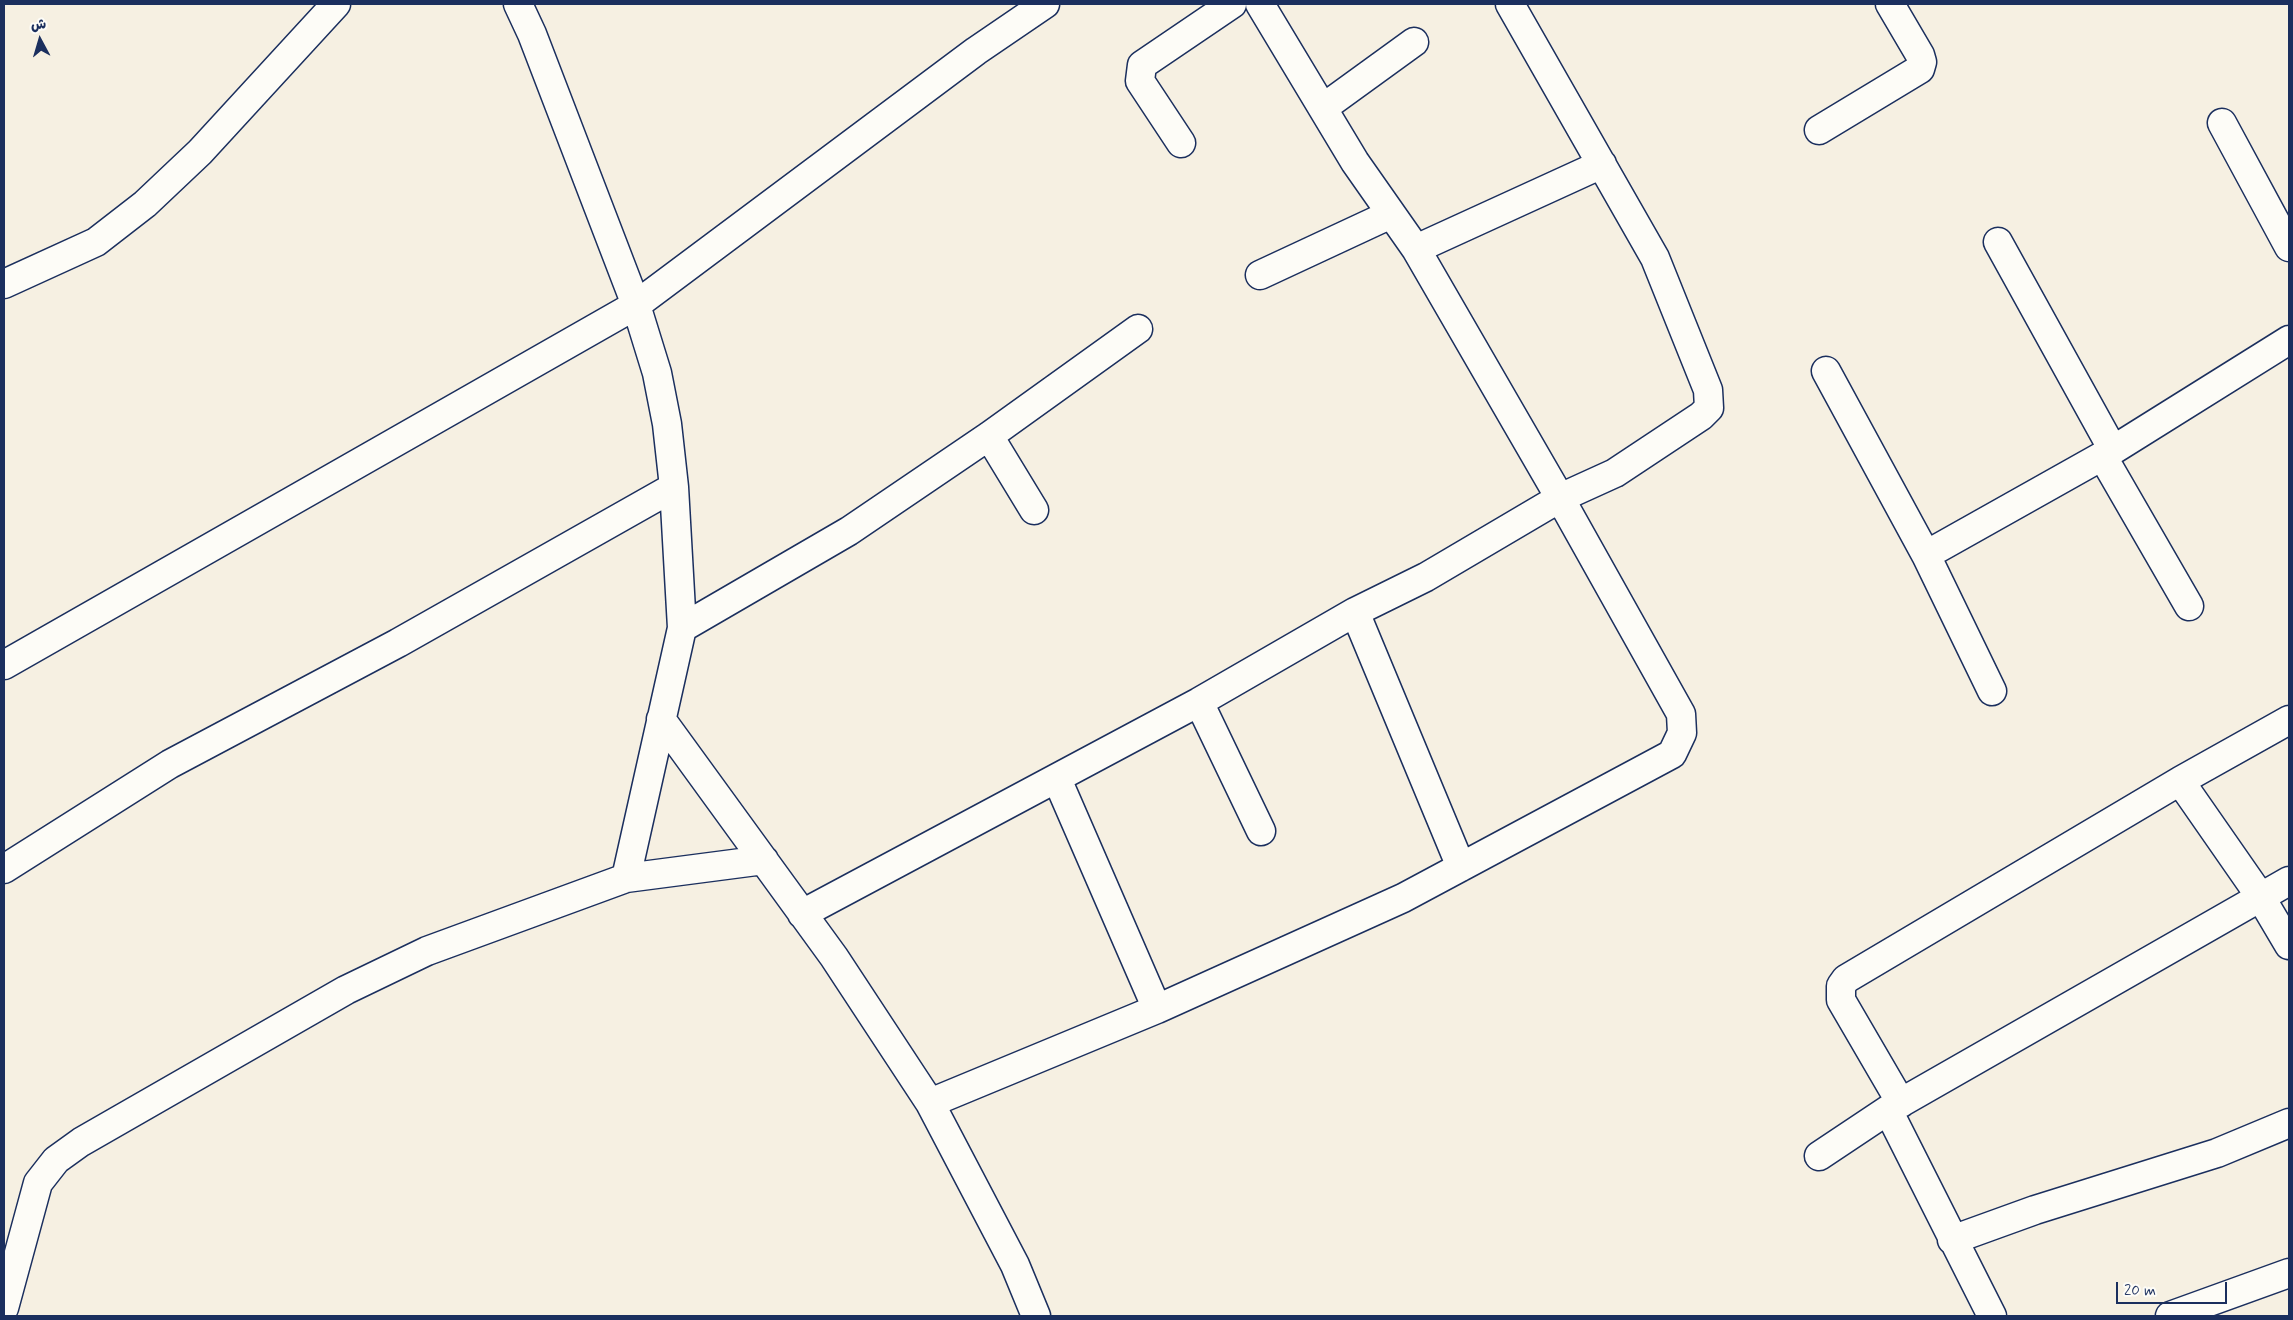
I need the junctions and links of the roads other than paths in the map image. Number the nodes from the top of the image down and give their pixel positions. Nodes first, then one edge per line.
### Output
1 (336, 4) edge
2 (518, 4) edge
3 (1045, 4) edge
4 (1232, 4) edge
5 (1260, 4) edge
6 (1510, 4) edge
7 (1890, 4) edge
8 (1414, 42) dead end
9 (1323, 108) junction
10 (2222, 123) dead end
11 (1819, 130) dead end
12 (1181, 143) dead end
13 (1602, 164) junction
14 (1391, 214) junction
15 (1998, 242) dead end
16 (2289, 247) edge
17 (1416, 249) junction
18 (1260, 275) dead end
19 (4, 284) edge
20 (636, 304) junction
21 (1138, 329) dead end
22 (2289, 340) edge
23 (1826, 371) dead end
24 (989, 436) junction
25 (2108, 453) junction
26 (674, 487) junction
27 (1560, 498) junction
28 (1034, 510) dead end
29 (1926, 555) junction
30 (2189, 606) dead end
31 (1354, 612) junction
32 (682, 628) junction
33 (4, 665) edge
34 (1992, 691) dead end
35 (1200, 702) junction
36 (661, 719) junction
37 (2289, 720) edge
38 (1058, 779) junction
39 (2180, 780) junction
40 (1261, 831) dead end
41 (764, 860) junction
42 (1461, 867) junction
43 (4, 869) edge
44 (626, 878) junction
45 (2289, 881) edge
46 (2260, 896) junction
47 (802, 914) junction
48 (2289, 945) edge
49 (1157, 1009) junction
50 (930, 1103) junction
51 (1894, 1107) junction
52 (2289, 1124) edge
53 (1819, 1156) dead end
54 (1952, 1240) junction
55 (2289, 1273) edge
56 (4, 1308) edge
57 (1036, 1316) edge
58 (1992, 1316) edge
59 (2170, 1316) edge

1 - 19 street
2 - 20 street
3 - 20 street
4 - 12 street
5 - 9 street
6 - 13 street
7 - 11 street
8 - 9 street
9 - 14 street
10 - 16 street
13 - 17 street
13 - 27 street
14 - 17 street
14 - 18 street
15 - 25 street
17 - 27 street
20 - 26 street
20 - 33 street
21 - 24 street
22 - 25 street
23 - 29 street
24 - 28 street
24 - 32 street
25 - 29 street
25 - 30 street
26 - 32 street
26 - 43 street
27 - 31 street
27 - 42 street
29 - 34 street
31 - 35 street
31 - 42 street
32 - 36 street
35 - 38 street
35 - 40 street
36 - 41 street
36 - 44 street
37 - 39 street
38 - 47 street
38 - 49 street
39 - 46 street
39 - 51 street
41 - 44 street
41 - 47 street
42 - 49 street
44 - 56 street
45 - 46 street
46 - 48 street
46 - 51 street
47 - 50 street
49 - 50 street
50 - 57 street
51 - 53 street
51 - 54 street
52 - 54 street
54 - 58 street
55 - 59 street

